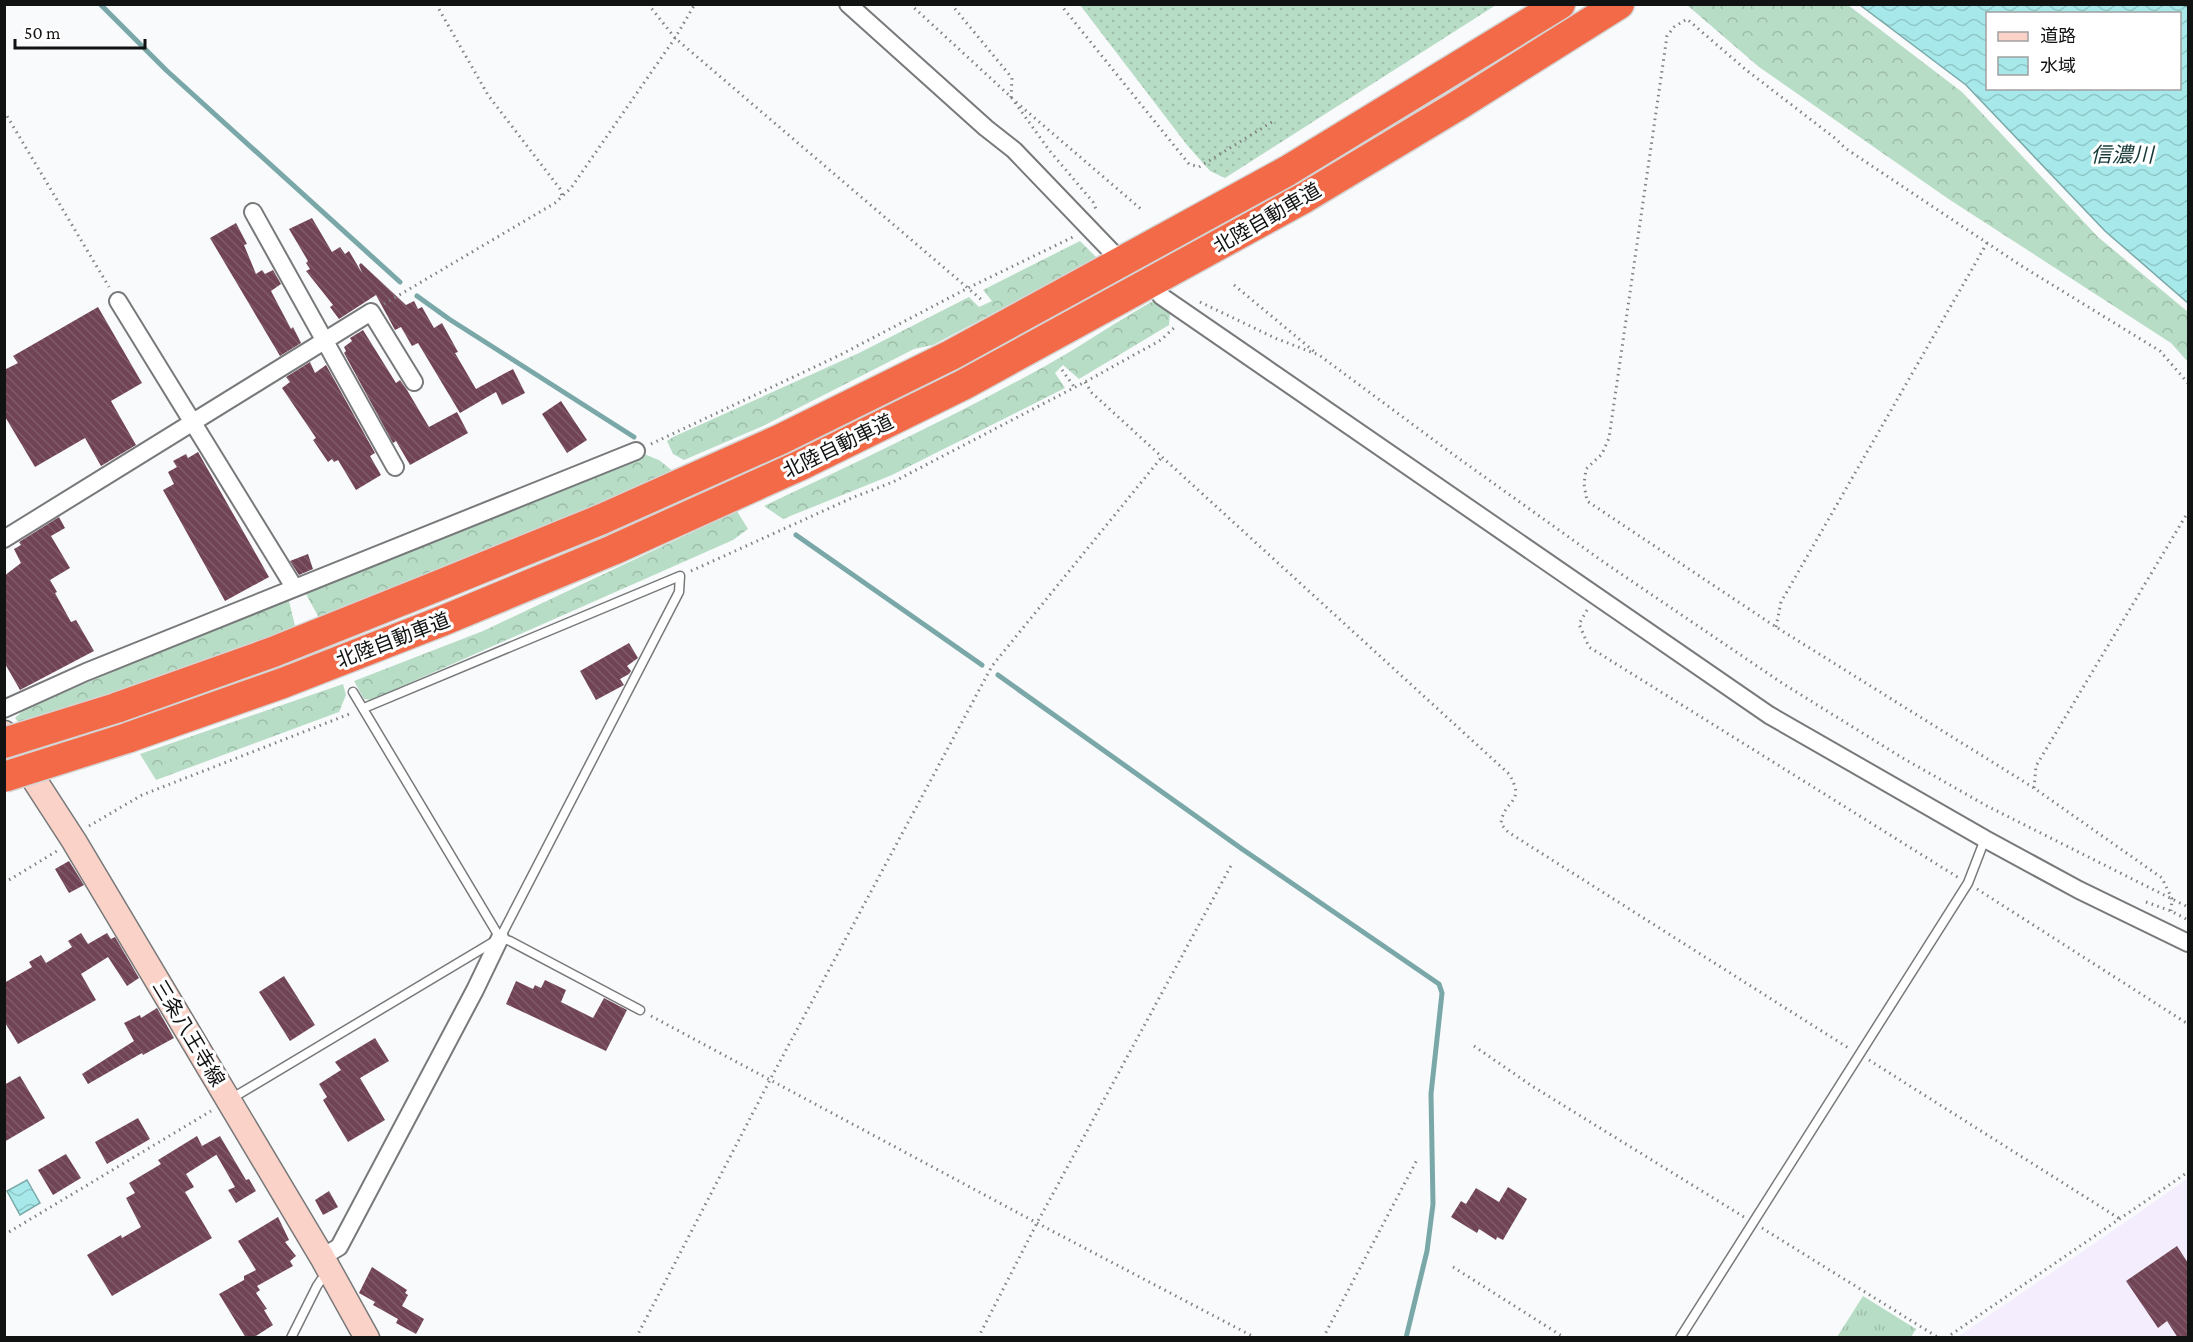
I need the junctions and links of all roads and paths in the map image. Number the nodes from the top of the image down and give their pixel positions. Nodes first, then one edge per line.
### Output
1 (436, 4) edge
2 (648, 4) edge
3 (695, 4) edge
4 (848, 4) edge
5 (910, 4) edge
6 (951, 4) edge
7 (1060, 4) edge
8 (1560, 4) edge
9 (1619, 4) edge
10 (675, 38) junction
11 (1011, 97) junction
12 (4, 111) edge
13 (1272, 122) dead end
14 (562, 196) junction
15 (1142, 210) dead end
16 (253, 212) dead end
17 (1088, 228) junction
18 (1987, 243) junction
19 (1111, 251) dead end
20 (1234, 285) dead end
21 (968, 288) junction
22 (118, 301) joint
23 (983, 301) dead end
24 (1173, 303) junction
25 (371, 312) junction
26 (325, 340) junction
27 (1319, 355) junction
28 (1062, 370) dead end
29 (414, 382) dead end
30 (1085, 382) junction
31 (2188, 383) edge
32 (1075, 388) junction
33 (191, 422) junction
34 (636, 451) joint
35 (1161, 458) junction
36 (395, 467) dead end
37 (2188, 512) edge
38 (4, 539) edge
39 (680, 576) junction
40 (294, 587) junction
41 (1595, 596) junction
42 (1776, 627) junction
43 (353, 692) dead end
44 (363, 708) junction
45 (4, 709) edge
46 (4, 733) edge
47 (4, 743) edge
48 (4, 777) edge
49 (2034, 788) junction
50 (73, 839) junction
51 (1985, 839) junction
52 (1233, 862) dead end
53 (4, 883) edge
54 (1968, 883) junction
55 (2172, 899) junction
56 (2188, 907) edge
57 (2172, 911) dead end
58 (500, 938) junction
59 (2188, 943) edge
60 (640, 1010) joint
61 (2188, 1024) edge
62 (1474, 1046) dead end
63 (1859, 1054) junction
64 (771, 1078) junction
65 (229, 1100) junction
66 (1418, 1158) dead end
67 (2188, 1172) edge
68 (2120, 1219) junction
69 (1752, 1222) junction
70 (1037, 1223) junction
71 (4, 1235) edge
72 (327, 1266) junction
73 (1453, 1267) dead end
74 (291, 1338) edge
75 (367, 1338) edge
76 (636, 1338) edge
77 (978, 1338) edge
78 (1256, 1338) edge
79 (1323, 1338) edge
80 (1565, 1338) edge
81 (1680, 1338) edge
82 (1939, 1338) edge
83 (1946, 1338) edge

1 - 14 path
2 - 10 path
3 - 10 path
4 - 17 street
5 - 11 path
6 - 11 path
7 - 13 path
8 - 47 highway, 北陸自動車道, bridge
9 - 48 highway, 北陸自動車道, bridge
10 - 14 path
10 - 21 path
11 - 15 path
11 - 17 path
12 - 22 path
14 - 25 path
16 - 26 street
17 - 19 street
17 - 21 path
18 - 31 path
18 - 42 path
18 - 42 path
20 - 27 path
21 - 23 path
21 - 34 path
22 - 33 street
24 - 27 path
24 - 30 path
24 - 41 street
25 - 26 street
25 - 29 street
26 - 33 street
26 - 36 street
27 - 55 path
28 - 32 path
30 - 32 path
30 - 35 path
32 - 39 path
33 - 38 street
33 - 40 street
34 - 40 street
35 - 63 path
35 - 64 path
37 - 49 path
39 - 44 lane
39 - 58 lane
40 - 45 street
41 - 51 street
41 - 54 path
42 - 49 path
43 - 44 lane
44 - 50 path
44 - 58 lane
46 - 50 main road, 三条八王寺線
49 - 55 path
50 - 53 path
50 - 65 main road, 三条八王寺線
51 - 54 lane
51 - 59 street
52 - 70 path
54 - 61 path
54 - 63 lane
55 - 56 path
55 - 57 path
58 - 60 lane
58 - 65 lane
58 - 72 street
60 - 64 path
62 - 69 path
63 - 68 path
63 - 69 lane
64 - 70 path
64 - 76 path
65 - 71 path
65 - 72 main road, 三条八王寺線
66 - 79 path
67 - 68 path
68 - 83 path
69 - 81 lane
69 - 82 path
70 - 77 path
70 - 78 path
72 - 74 lane
72 - 75 main road, 三条八王寺線
73 - 80 path

